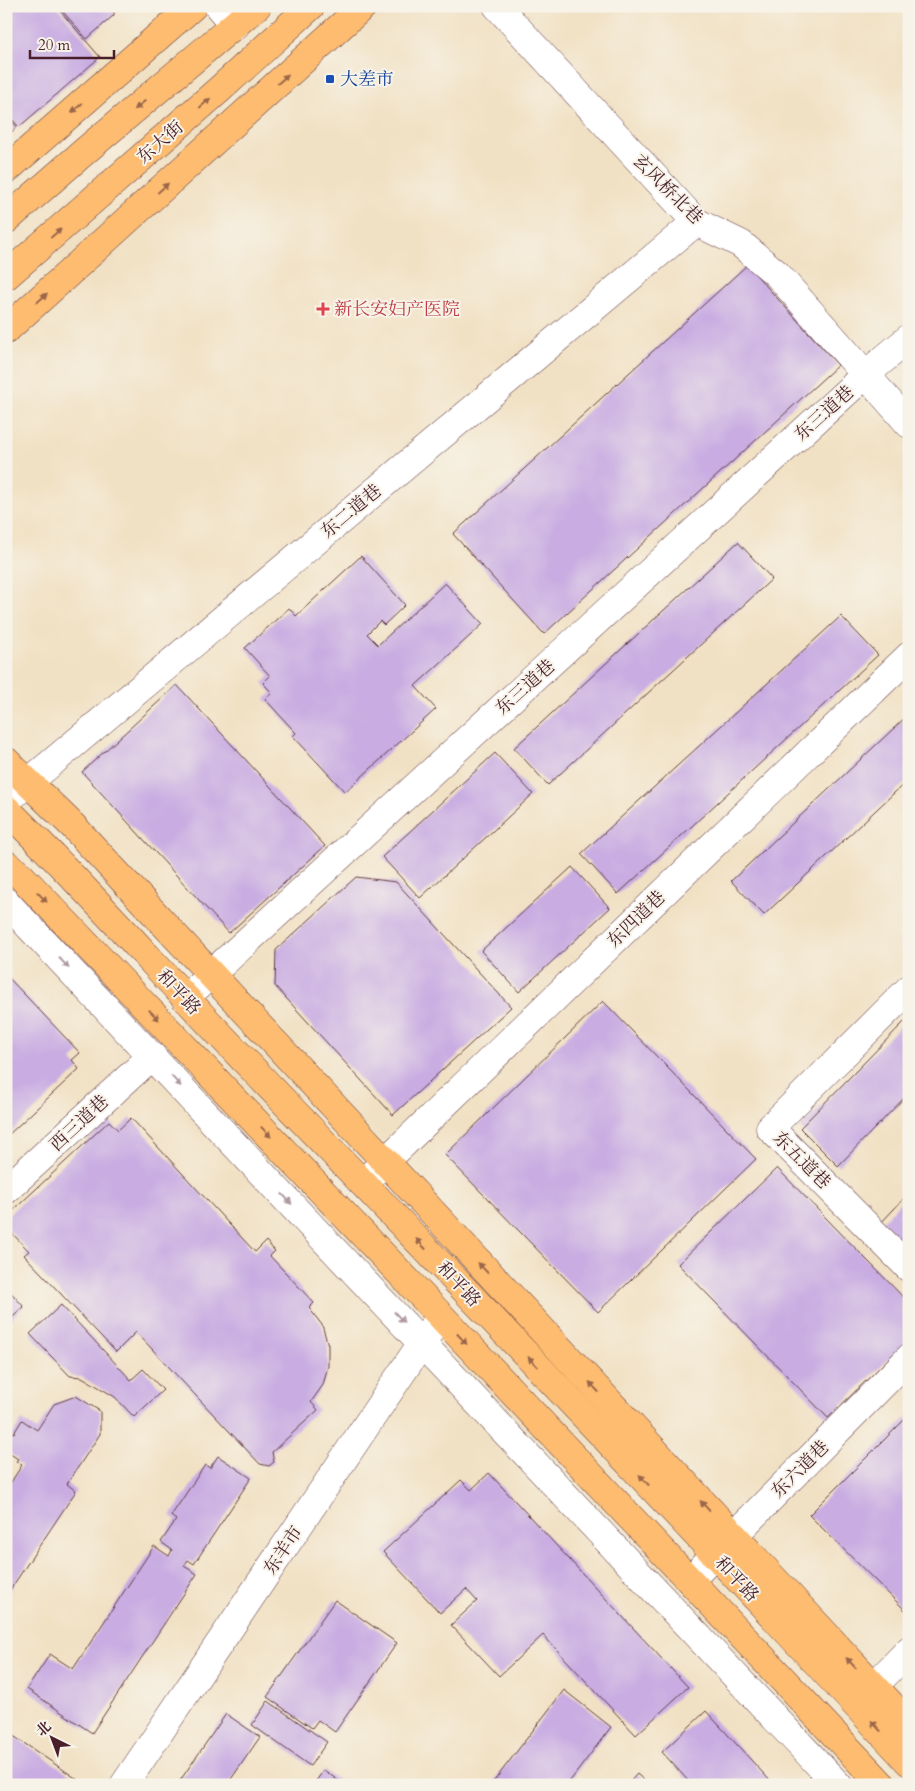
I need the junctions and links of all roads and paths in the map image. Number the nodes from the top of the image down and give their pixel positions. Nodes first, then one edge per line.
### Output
1 (193, 6) edge
2 (257, 6) edge
3 (311, 6) edge
4 (363, 6) edge
5 (497, 6) edge
6 (226, 16) edge
7 (6, 170) edge
8 (6, 220) edge
9 (696, 222) junction
10 (6, 276) edge
11 (6, 330) edge
12 (909, 338) edge
13 (865, 375) junction
14 (909, 424) edge
15 (909, 656) edge
16 (6, 761) edge
17 (28, 782) junction
18 (6, 801) edge
19 (6, 810) edge
20 (6, 864) edge
21 (6, 902) edge
22 (211, 975) junction
23 (909, 989) edge
24 (185, 998) junction
25 (152, 1056) junction
26 (385, 1162) junction
27 (363, 1183) junction
28 (6, 1190) edge
29 (909, 1268) edge
30 (441, 1316) junction
31 (423, 1342) junction
32 (909, 1358) edge
33 (724, 1546) junction
34 (690, 1580) junction
35 (909, 1650) edge
36 (873, 1687) junction
37 (909, 1724) edge
38 (909, 1762) edge
39 (124, 1785) edge
40 (838, 1785) edge
41 (882, 1785) edge

1 -> 7 main road
2 - 6 main road
10 -> 3 main road, 东大街
11 -> 4 main road
5 - 9 street, 玄风桥北巷
6 -> 8 main road
9 - 13 street, 玄风桥北巷
9 - 17 street, 东二道巷
12 - 13 street, 东三道巷
13 - 14 street, 玄风桥北巷
13 - 22 street, 东三道巷
15 - 26 street, 东四道巷
16 - 17 main road
17 - 18 street, 东二道巷
17 - 22 main road
19 - 24 main road, 和平路
20 -> 30 main road, 和平路
21 -> 25 street
22 - 24 street, 东三道巷
22 - 26 main road
23 - 29 street, 东五道巷
24 - 27 main road, 和平路
25 - 28 street, 西三道巷
25 -> 31 street
26 - 27 street, 东四道巷
33 -> 26 main road
33 -> 27 main road, 和平路
30 - 31 street, 东羊市
30 -> 34 main road, 和平路
31 - 39 street, 东羊市
31 - 40 street
32 - 33 street, 东六道巷
33 - 34 street, 东六道巷
36 -> 33 main road
38 -> 33 main road, 和平路
34 - 41 main road, 和平路
35 - 36 street
36 - 37 main road

